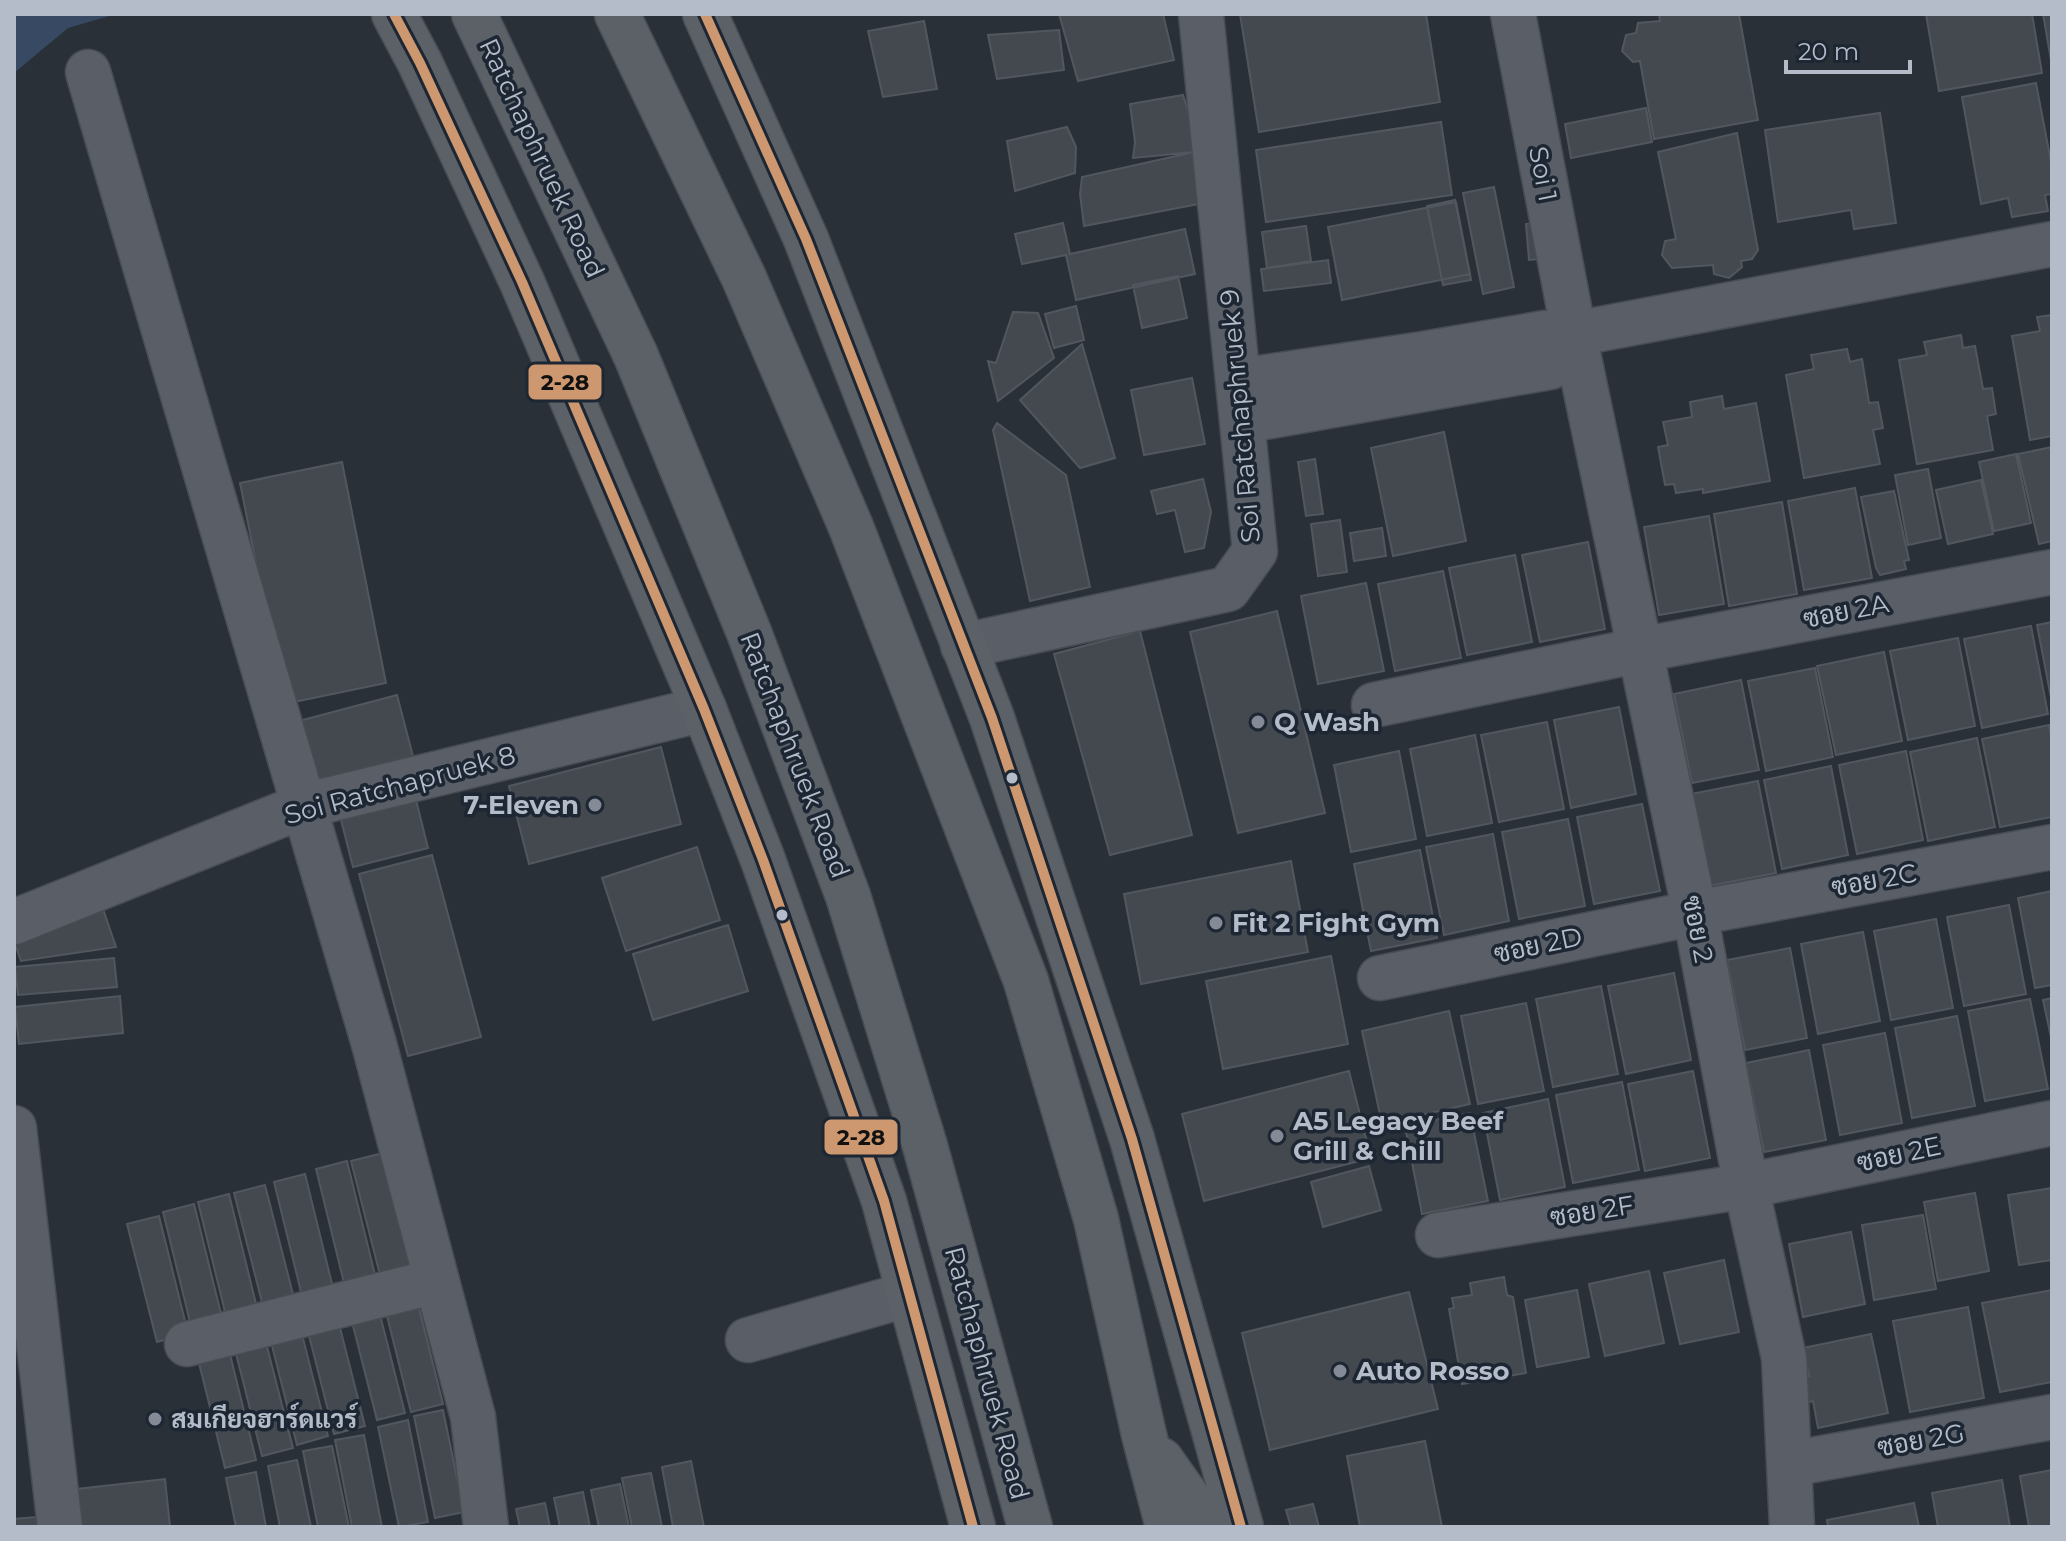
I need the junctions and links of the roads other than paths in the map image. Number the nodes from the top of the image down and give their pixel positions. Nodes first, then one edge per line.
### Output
1 (394, 14) edge
2 (474, 14) edge
3 (1201, 14) edge
4 (1513, 14) edge
5 (708, 21) edge
6 (627, 33) edge
7 (88, 72) dead end
8 (2052, 244) edge
9 (1574, 334) junction
10 (1241, 401) junction
11 (2052, 572) edge
12 (963, 646) junction
13 (1640, 650) junction
14 (1374, 705) dead end
15 (704, 709) junction
16 (303, 806) junction
17 (2052, 847) edge
18 (1695, 913) junction
19 (14, 922) edge
20 (1380, 978) dead end
21 (2052, 1123) edge
22 (14, 1128) edge
23 (1746, 1186) junction
24 (1438, 1235) dead end
25 (436, 1281) junction
26 (909, 1294) junction
27 (748, 1340) dead end
28 (187, 1344) dead end
29 (2052, 1417) edge
30 (1144, 1435) junction
31 (1790, 1464) junction
32 (1024, 1515) edge
33 (60, 1527) edge
34 (486, 1527) edge
35 (973, 1527) edge
36 (1168, 1527) edge
37 (1203, 1527) edge
38 (1241, 1527) edge
39 (1792, 1527) edge

1 - 15 main road, Ratchaphruek Road
2 - 32 main road, Ratchaphruek Road
3 - 10 street, Soi Ratchaphruek 9
4 - 9 street, Soi 1
5 - 12 main road
6 - 30 main road
7 - 16 street
8 - 9 street
9 - 10 street
9 - 13 street, ซอย 2
10 - 12 street, Soi Ratchaphruek 9
11 - 13 street, ซอย 2A
12 - 38 main road
13 - 14 street, ซอย 2A
13 - 18 street, ซอย 2
15 - 16 street, Soi Ratchapruek 8
15 - 26 main road, Ratchaphruek Road
16 - 19 street, Soi Ratchapruek 8
16 - 25 street
17 - 18 street, ซอย 2C
18 - 20 street, ซอย 2D
18 - 23 street, ซอย 2
21 - 23 street, ซอย 2E
22 - 33 street
23 - 24 street, ซอย 2F
23 - 31 street, ซอย 2
25 - 28 street
25 - 34 street
26 - 27 street
26 - 35 main road, Ratchaphruek Road
29 - 31 street, ซอย 2G
30 - 36 main road
30 - 37 main road
31 - 39 street, ซอย 2

